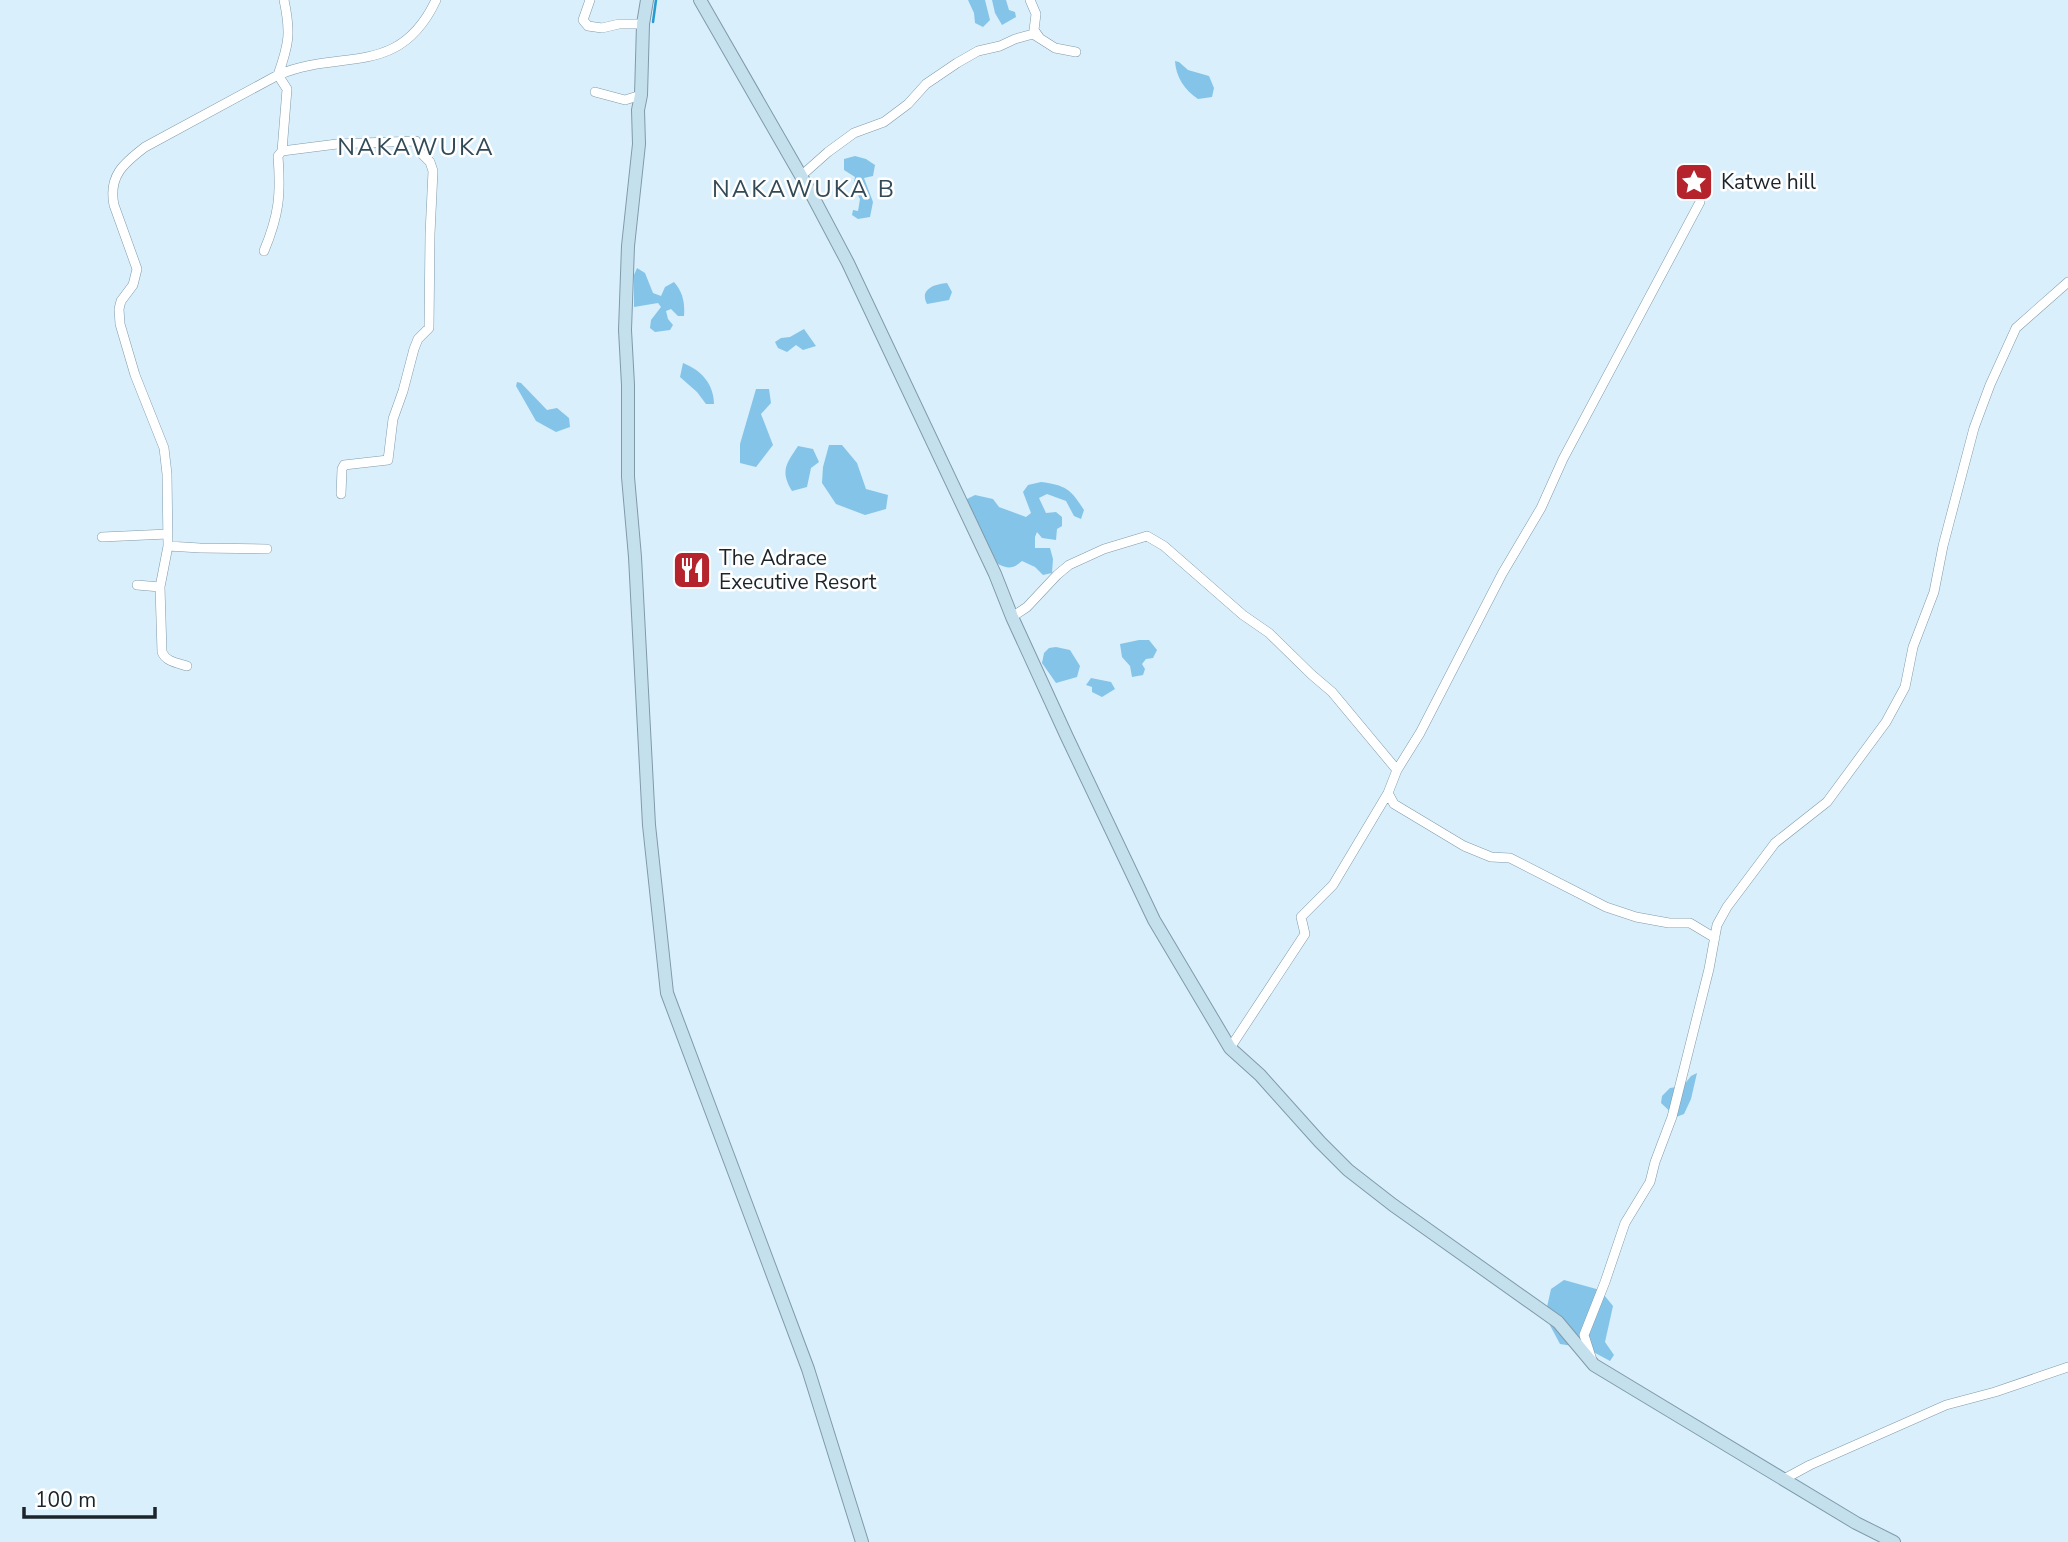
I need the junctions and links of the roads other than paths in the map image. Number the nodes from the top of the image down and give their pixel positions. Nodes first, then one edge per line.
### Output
1 (284, 0) edge
2 (436, 0) edge
3 (590, 0) edge
4 (646, 0) edge
5 (700, 0) edge
6 (1030, 0) edge
7 (643, 24) junction
8 (1041, 39) junction
9 (1076, 52) dead end
10 (278, 75) junction
11 (595, 92) dead end
12 (641, 95) junction
13 (282, 150) junction
14 (801, 176) junction
15 (1700, 202) dead end
16 (264, 251) dead end
17 (2068, 282) edge
18 (341, 494) dead end
19 (168, 534) junction
20 (102, 537) dead end
21 (168, 546) junction
22 (267, 549) dead end
23 (138, 586) dead end
24 (160, 587) junction
25 (1012, 617) junction
26 (187, 666) dead end
27 (1396, 769) junction
28 (1388, 793) junction
29 (1715, 938) junction
30 (1230, 1048) junction
31 (1594, 1365) junction
32 (2068, 1367) edge
33 (1784, 1479) junction
34 (862, 1542) edge
35 (1894, 1542) edge

1 - 10 street
2 - 10 street
3 - 7 street
4 - 7 main road
5 - 14 main road
6 - 8 street
7 - 12 main road
8 - 9 street
8 - 14 street
10 - 13 street
10 - 19 street
11 - 12 street
12 - 34 main road
13 - 16 street
13 - 18 street
14 - 25 main road
15 - 27 street
17 - 29 street
19 - 20 street
19 - 21 street
21 - 22 street
21 - 24 street
23 - 24 street
24 - 26 street
25 - 27 street
25 - 30 main road
27 - 28 street
28 - 29 street
28 - 30 street
29 - 31 street
30 - 31 main road
31 - 33 main road
32 - 33 street
33 - 35 main road

